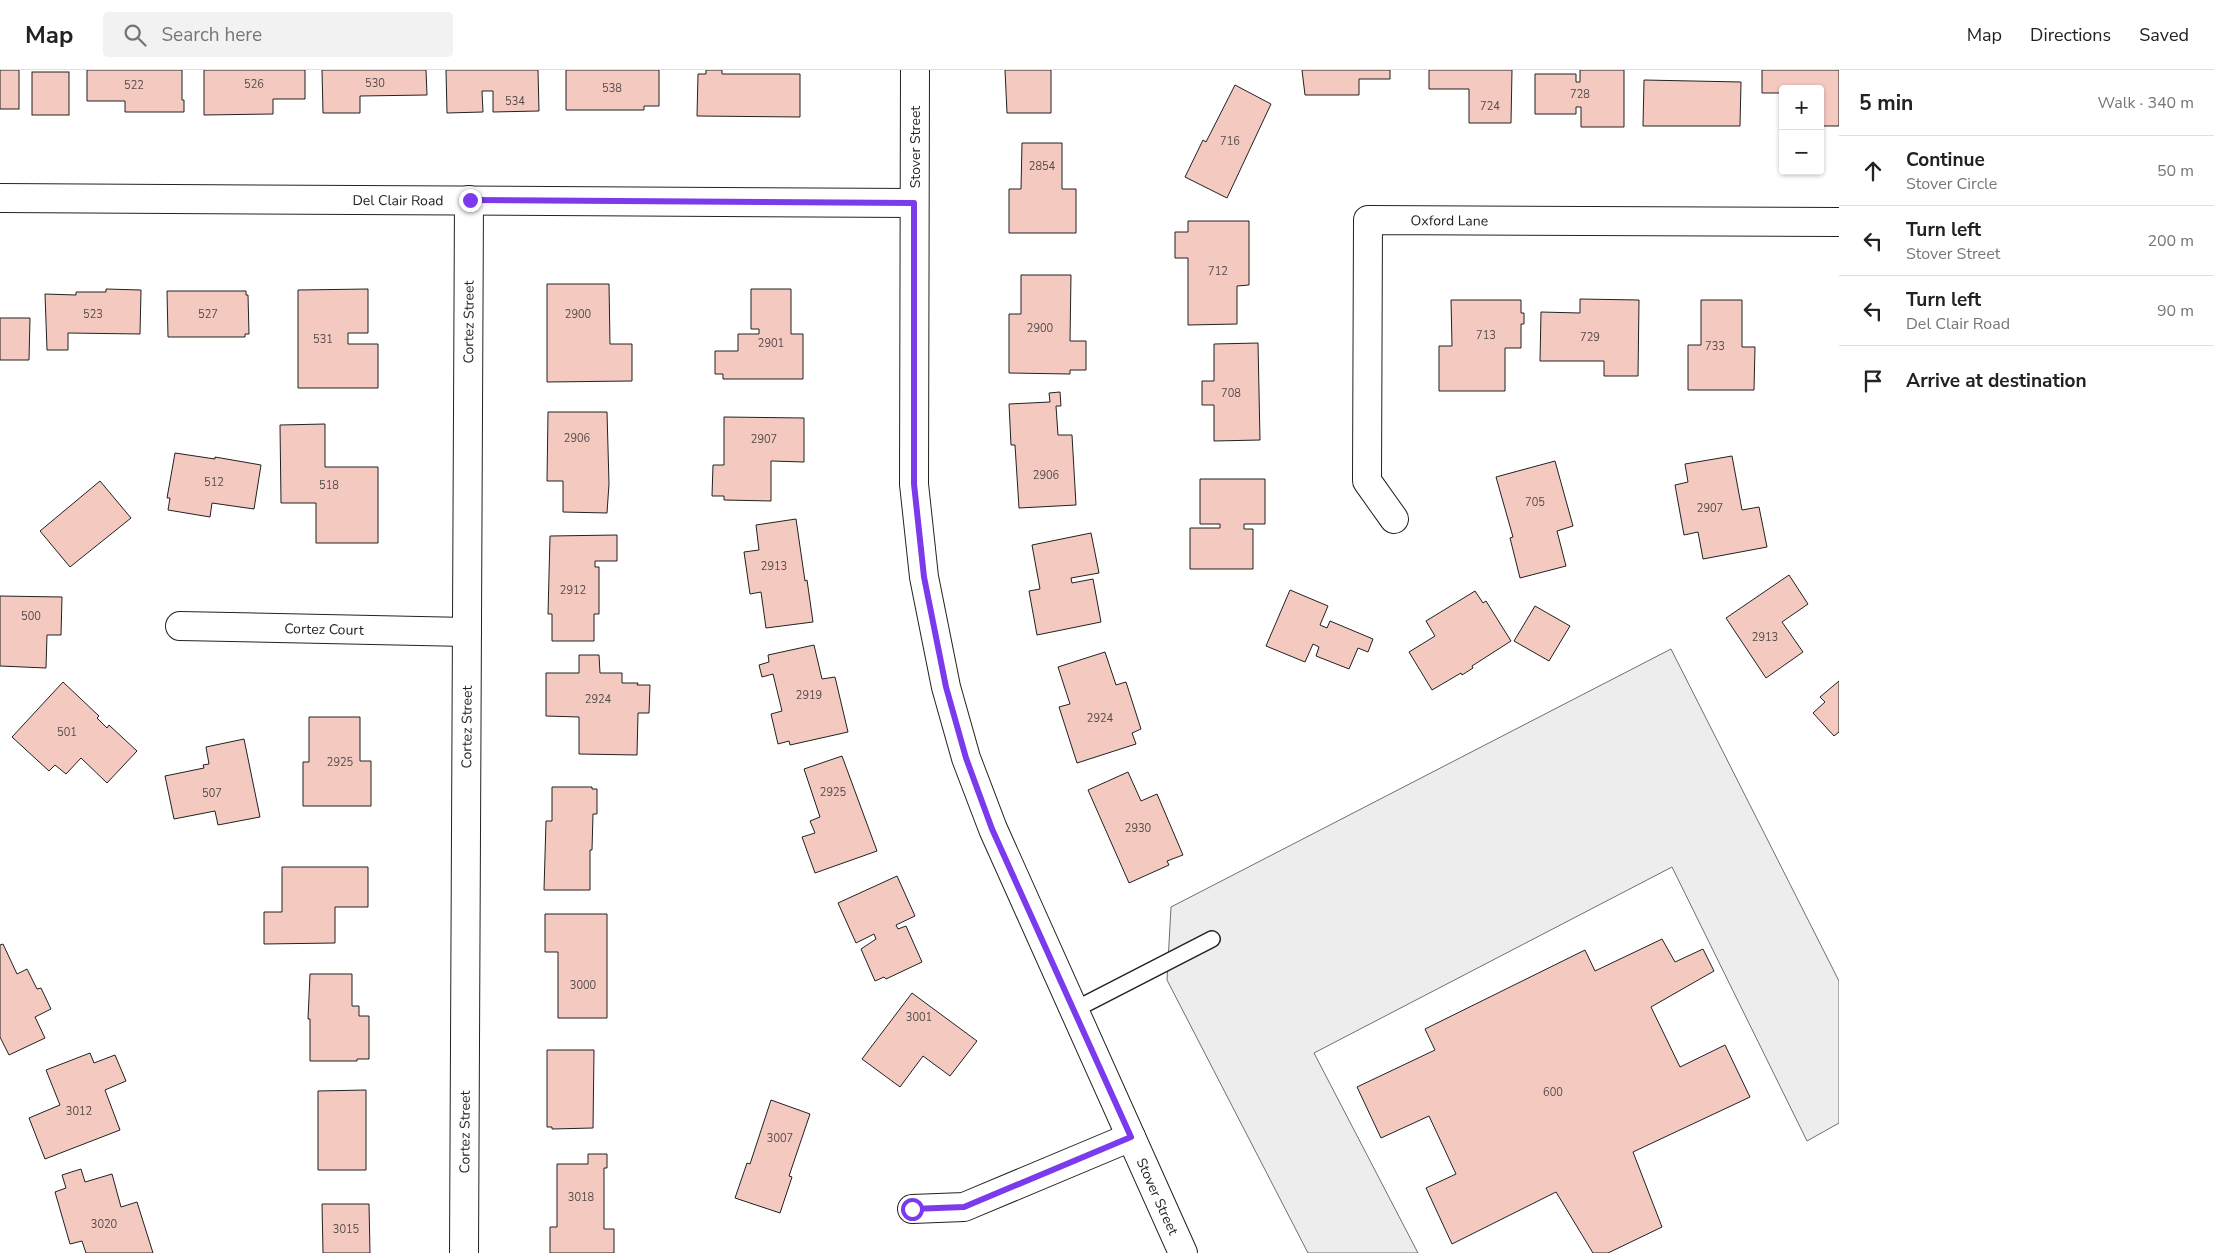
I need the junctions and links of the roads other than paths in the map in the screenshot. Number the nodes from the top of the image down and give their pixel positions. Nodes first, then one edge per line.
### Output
1 (915, 70) edge
2 (0, 198) edge
3 (470, 200) junction
4 (914, 203) junction
5 (1839, 222) edge
6 (1394, 519) dead end
7 (180, 626) dead end
8 (467, 632) junction
9 (1212, 939) dead end
10 (1074, 1010) junction
11 (1131, 1137) junction
12 (912, 1209) dead end
13 (464, 1253) edge
14 (1183, 1253) edge

1 - 4 street, Stover Street
2 - 3 street, Del Clair Road
3 - 4 street, Del Clair Road
3 - 8 street, Cortez Street
4 - 10 street, Stover Street
5 - 6 street, Oxford Lane
7 - 8 street, Cortez Court
8 - 13 street, Cortez Street
9 - 10 lane
10 - 11 street, Stover Street
11 - 12 street
11 - 14 street, Stover Street

